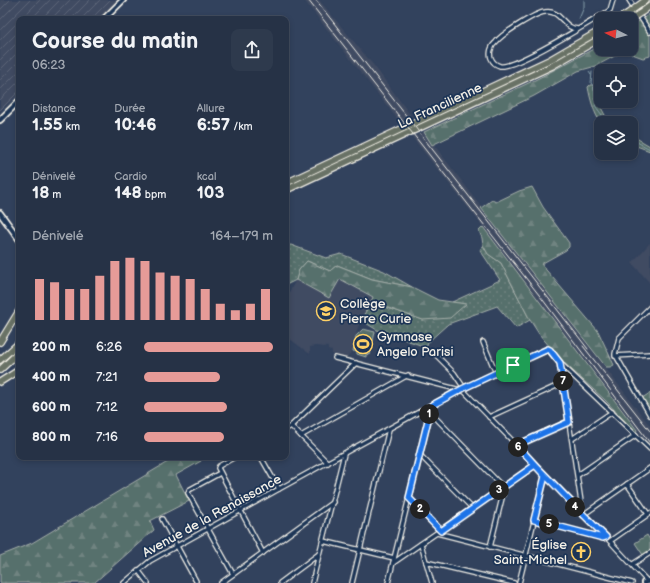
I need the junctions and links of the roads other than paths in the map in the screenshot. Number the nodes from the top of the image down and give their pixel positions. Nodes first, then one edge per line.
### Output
1 (123, 0) edge
2 (613, 0) edge
3 (628, 0) edge
4 (646, 0) edge
5 (650, 6) edge
6 (630, 12) edge
7 (638, 15) edge
8 (107, 16) edge
9 (578, 29) junction
10 (650, 32) edge
11 (594, 34) edge
12 (594, 42) edge
13 (16, 104) edge
14 (0, 120) edge
15 (289, 181) edge
16 (289, 189) edge
17 (0, 213) edge
18 (16, 235) edge
19 (650, 307) edge
20 (16, 316) edge
21 (0, 342) edge
22 (483, 342) dead end
23 (16, 346) edge
24 (434, 353) dead end
25 (650, 354) edge
26 (16, 355) edge
27 (615, 356) junction
28 (335, 358) dead end
29 (0, 360) edge
30 (356, 363) junction
31 (560, 363) junction
32 (0, 370) edge
33 (16, 372) edge
34 (496, 373) junction
35 (408, 375) junction
36 (0, 382) edge
37 (563, 383) junction
38 (462, 389) junction
39 (429, 407) junction
40 (430, 412) junction
41 (612, 412) junction
42 (650, 415) edge
43 (489, 417) junction
44 (569, 422) junction
45 (291, 426) joint
46 (390, 429) junction
47 (636, 435) junction
48 (301, 436) junction
49 (572, 439) junction
50 (517, 445) junction
51 (650, 449) edge
52 (344, 454) junction
53 (420, 455) junction
54 (230, 460) edge
55 (263, 460) edge
56 (328, 462) junction
57 (535, 465) junction
58 (650, 468) edge
59 (220, 473) junction
60 (578, 475) junction
61 (545, 476) junction
62 (627, 484) junction
63 (503, 487) junction
64 (279, 489) junction
65 (409, 498) junction
66 (332, 502) junction
67 (472, 508) junction
68 (241, 510) junction
69 (649, 513) edge
70 (583, 515) junction
71 (162, 520) dead end
72 (534, 520) junction
73 (208, 529) junction
74 (439, 532) junction
75 (606, 537) junction
76 (323, 541) junction
77 (610, 541) junction
78 (421, 544) junction
79 (177, 546) junction
80 (490, 547) junction
81 (359, 550) junction
82 (263, 553) junction
83 (650, 553) edge
84 (319, 554) junction
85 (525, 556) junction
86 (394, 561) junction
87 (426, 562) junction
88 (633, 564) junction
89 (138, 570) junction
90 (234, 574) junction
91 (196, 581) dead end
92 (647, 582) edge
93 (124, 583) edge
94 (148, 583) edge
95 (221, 583) edge
96 (280, 583) edge
97 (312, 583) edge
98 (352, 583) edge
99 (388, 583) edge
100 (432, 583) edge
101 (514, 583) edge
102 (519, 583) edge
103 (632, 583) edge

1 - 8 street
2 - 9 street
3 - 10 street
4 - 6 highway, bridge
5 - 7 highway, bridge
9 - 9 street
11 - 15 highway, La Francilienne
12 - 16 highway, La Francilienne
13 - 14 street
17 - 18 street
19 - 27 street
20 - 21 highway
22 - 34 street
23 - 29 highway
24 - 38 street
25 - 27 street
26 - 32 highway
27 - 42 street
28 - 30 street
30 - 35 street
30 - 45 street
31 - 34 street, Avenue de la Renaissance
31 - 37 street
31 - 41 street
33 - 36 highway
34 - 38 street, Avenue de la Renaissance
35 - 38 street
35 - 48 street
37 - 43 street
37 - 44 street
38 - 39 street, Avenue de la Renaissance
38 - 43 street
39 - 40 street
39 - 46 street, Avenue de la Renaissance
40 - 53 street
40 - 63 street
41 - 47 street
41 - 49 street
43 - 50 street
44 - 49 street
44 - 50 street
45 - 48 street
46 - 52 street, Avenue de la Renaissance
46 - 81 street
47 - 51 street
47 - 60 street
48 - 56 street
49 - 60 street
50 - 57 street
52 - 56 street, Avenue de la Renaissance
52 - 66 street
53 - 65 street
53 - 67 street
54 - 59 street
55 - 64 street
56 - 64 street, Avenue de la Renaissance
57 - 61 street
57 - 63 street
58 - 62 street
59 - 68 street
59 - 73 street
60 - 70 street
61 - 70 street
61 - 72 street
62 - 69 street
62 - 70 street
63 - 67 street
63 - 80 street
64 - 68 street, Avenue de la Renaissance
65 - 74 street
65 - 86 street
66 - 76 street
66 - 82 street
67 - 74 street
68 - 73 street, Avenue de la Renaissance
68 - 82 street
69 - 77 street
70 - 75 street
71 - 79 street
72 - 75 street
72 - 85 street
73 - 79 street, Avenue de la Renaissance
73 - 90 street
74 - 78 street
74 - 80 street
75 - 77 street
76 - 81 street
76 - 84 street
77 - 88 street
78 - 86 street
78 - 87 street
79 - 89 street, Avenue de la Renaissance
79 - 91 street
80 - 85 street
81 - 86 street
81 - 98 street
82 - 90 street
83 - 88 street
84 - 96 street
84 - 97 street
85 - 102 street
85 - 103 street
86 - 99 street
87 - 100 street
87 - 101 street
88 - 92 street
89 - 93 street, Avenue de la Renaissance
89 - 94 street
90 - 95 street

